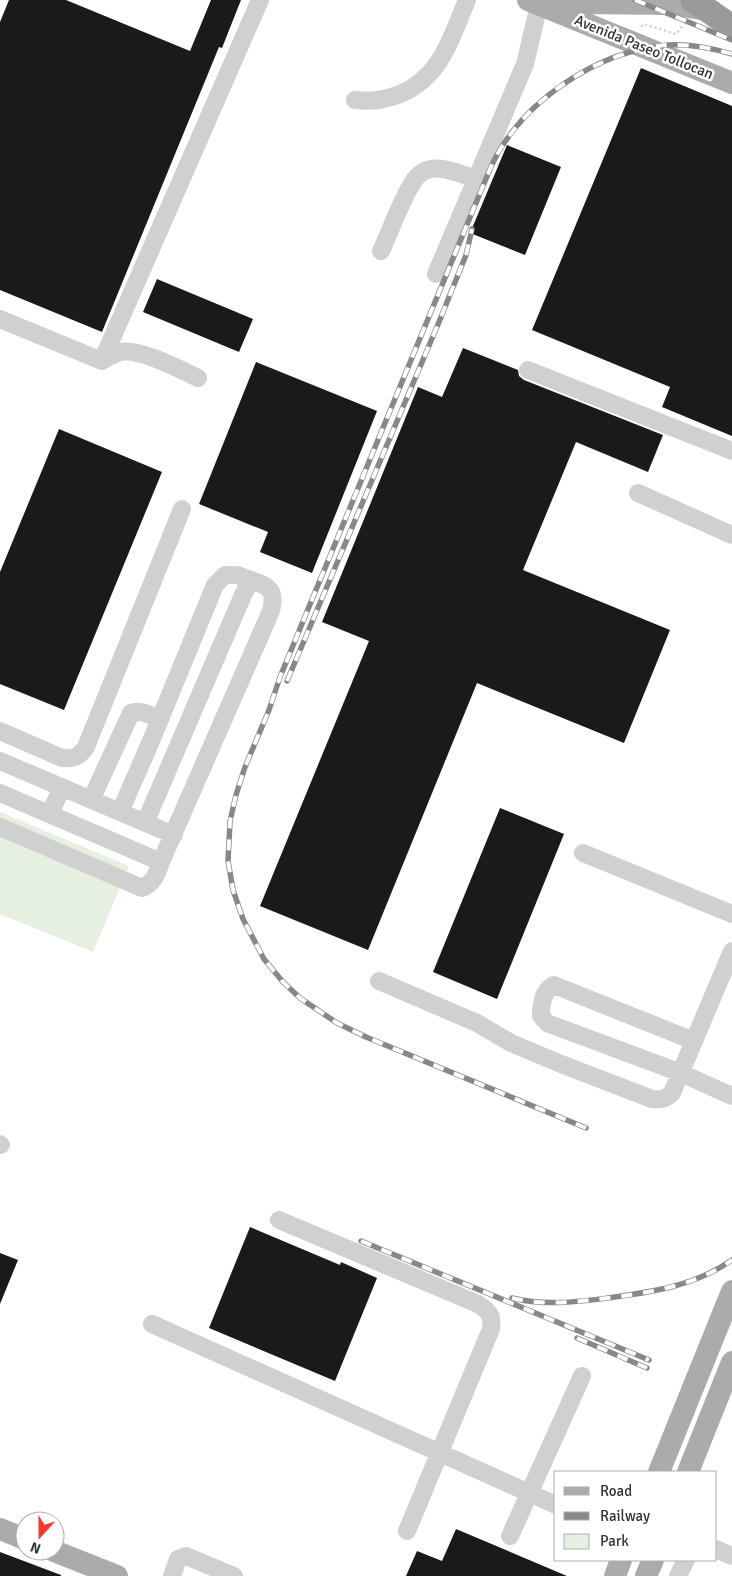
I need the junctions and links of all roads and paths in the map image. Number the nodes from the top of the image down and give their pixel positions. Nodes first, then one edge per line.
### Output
1 (260, 0) edge
2 (467, 0) edge
3 (576, 1) edge
4 (534, 2) edge
5 (690, 10) edge
6 (732, 15) edge
7 (732, 27) edge
8 (637, 30) dead end
9 (732, 83) edge
10 (355, 100) dead end
11 (476, 179) junction
12 (382, 251) dead end
13 (436, 274) dead end
14 (0, 319) edge
15 (102, 361) junction
16 (528, 370) dead end
17 (198, 378) dead end
18 (732, 451) edge
19 (638, 493) dead end
20 (182, 509) dead end
21 (732, 535) edge
22 (251, 580) junction
23 (159, 719) junction
24 (0, 731) edge
25 (0, 761) edge
26 (62, 787) junction
27 (0, 793) edge
28 (91, 800) junction
29 (120, 812) junction
30 (50, 814) junction
31 (145, 823) junction
32 (0, 827) edge
33 (174, 835) junction
34 (583, 853) dead end
35 (161, 862) junction
36 (732, 914) edge
37 (732, 951) edge
38 (379, 981) dead end
39 (694, 1041) junction
40 (681, 1073) junction
41 (732, 1096) edge
42 (279, 1220) dead end
43 (732, 1291) edge
44 (152, 1324) dead end
45 (732, 1362) edge
46 (582, 1376) dead end
47 (441, 1452) junction
48 (660, 1471) edge
49 (688, 1471) edge
50 (530, 1493) junction
51 (554, 1504) edge
52 (0, 1529) edge
53 (406, 1531) dead end
54 (15, 1535) edge
55 (510, 1536) dead end
56 (717, 1549) edge
57 (65, 1555) edge
58 (732, 1556) edge
59 (622, 1561) edge
60 (653, 1561) edge
61 (686, 1561) edge
62 (117, 1576) edge
63 (172, 1576) edge
64 (234, 1576) edge
65 (615, 1576) edge
66 (646, 1576) edge
67 (678, 1576) edge

1 - 15 lane
2 - 10 lane
3 - 6 main road, Avenida Paseo Tollocan
4 - 9 main road, Avenida Paseo Tollocan
4 - 11 lane
5 - 7 highway
5 - 8 path
11 - 12 lane
11 - 13 lane
14 - 15 lane
15 - 17 lane
16 - 18 lane
19 - 21 lane
20 - 24 lane
22 - 23 lane
22 - 31 lane
22 - 33 lane
23 - 28 lane
23 - 29 lane
25 - 26 lane
26 - 28 lane
26 - 30 lane
27 - 30 lane
28 - 29 lane
29 - 31 lane
30 - 35 lane
31 - 33 lane
32 - 35 lane
33 - 35 lane
34 - 36 lane
37 - 39 lane
38 - 40 lane
39 - 40 lane
39 - 40 lane
40 - 41 lane
42 - 47 lane
43 - 48 main road
44 - 47 lane
45 - 49 main road
46 - 50 lane
47 - 50 lane
47 - 53 lane
50 - 51 lane
50 - 55 lane
52 - 54 main road
56 - 58 lane
57 - 62 main road
59 - 65 main road
60 - 66 main road
61 - 67 lane
63 - 64 lane

